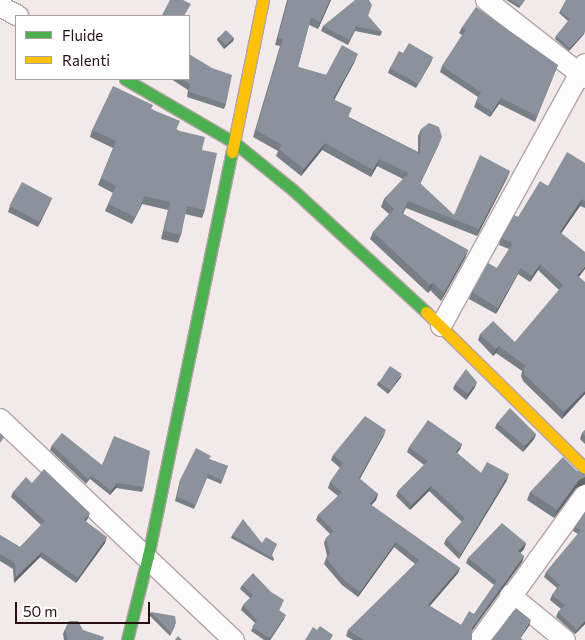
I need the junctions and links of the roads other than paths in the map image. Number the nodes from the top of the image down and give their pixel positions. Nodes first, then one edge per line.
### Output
1 (263, 0) edge
2 (486, 0) edge
3 (0, 6) edge
4 (16, 15) edge
5 (584, 72) edge
6 (127, 80) edge
7 (235, 143) junction
8 (441, 326) junction
9 (0, 419) edge
10 (585, 468) edge
11 (585, 495) edge
12 (148, 556) junction
13 (510, 595) junction
14 (127, 640) edge
15 (234, 640) edge
16 (480, 640) edge
17 (565, 640) edge

1 - 7 street
2 - 5 street
3 - 4 street
5 - 8 street
6 - 7 street
7 - 8 street
7 - 12 street
8 - 10 street
9 - 12 street
11 - 13 street
12 - 14 street
12 - 15 street
13 - 16 street
13 - 17 street

